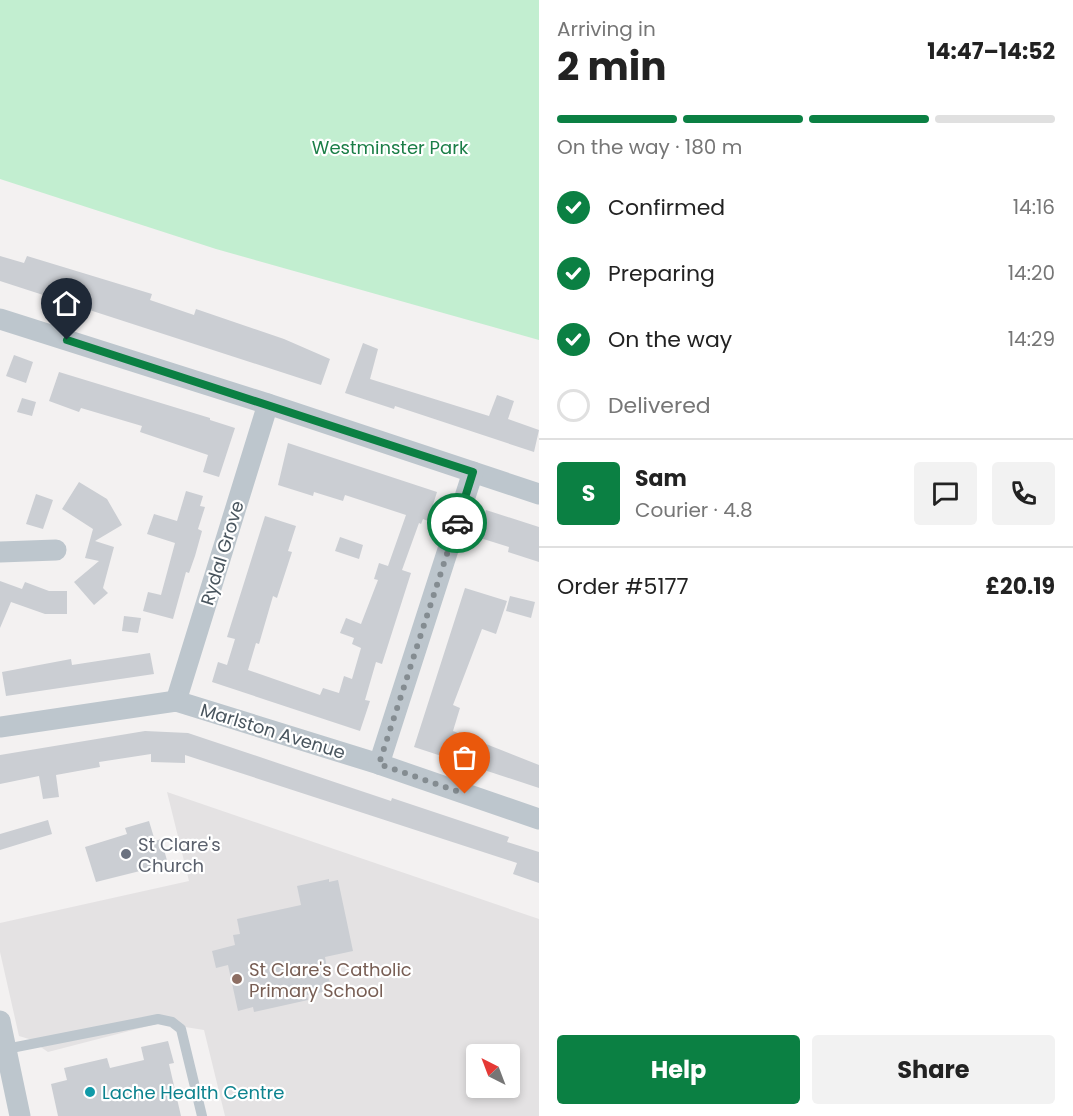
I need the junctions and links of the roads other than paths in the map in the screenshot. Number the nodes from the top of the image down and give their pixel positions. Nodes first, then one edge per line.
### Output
1 (0, 320) edge
2 (268, 404) junction
3 (473, 472) junction
4 (539, 494) edge
5 (56, 550) dead end
6 (0, 552) edge
7 (176, 701) junction
8 (0, 727) edge
9 (379, 764) junction
10 (539, 819) edge
11 (0, 1021) edge
12 (6, 1049) junction
13 (20, 1116) edge
14 (202, 1116) edge

1 - 2 street
2 - 3 street
2 - 7 street, Rydal Grove
3 - 4 street
3 - 9 street
5 - 6 street
7 - 8 street, Marlston Avenue
7 - 9 street, Marlston Avenue
9 - 10 street, Marlston Avenue
11 - 12 street
12 - 13 street
12 - 14 lane

